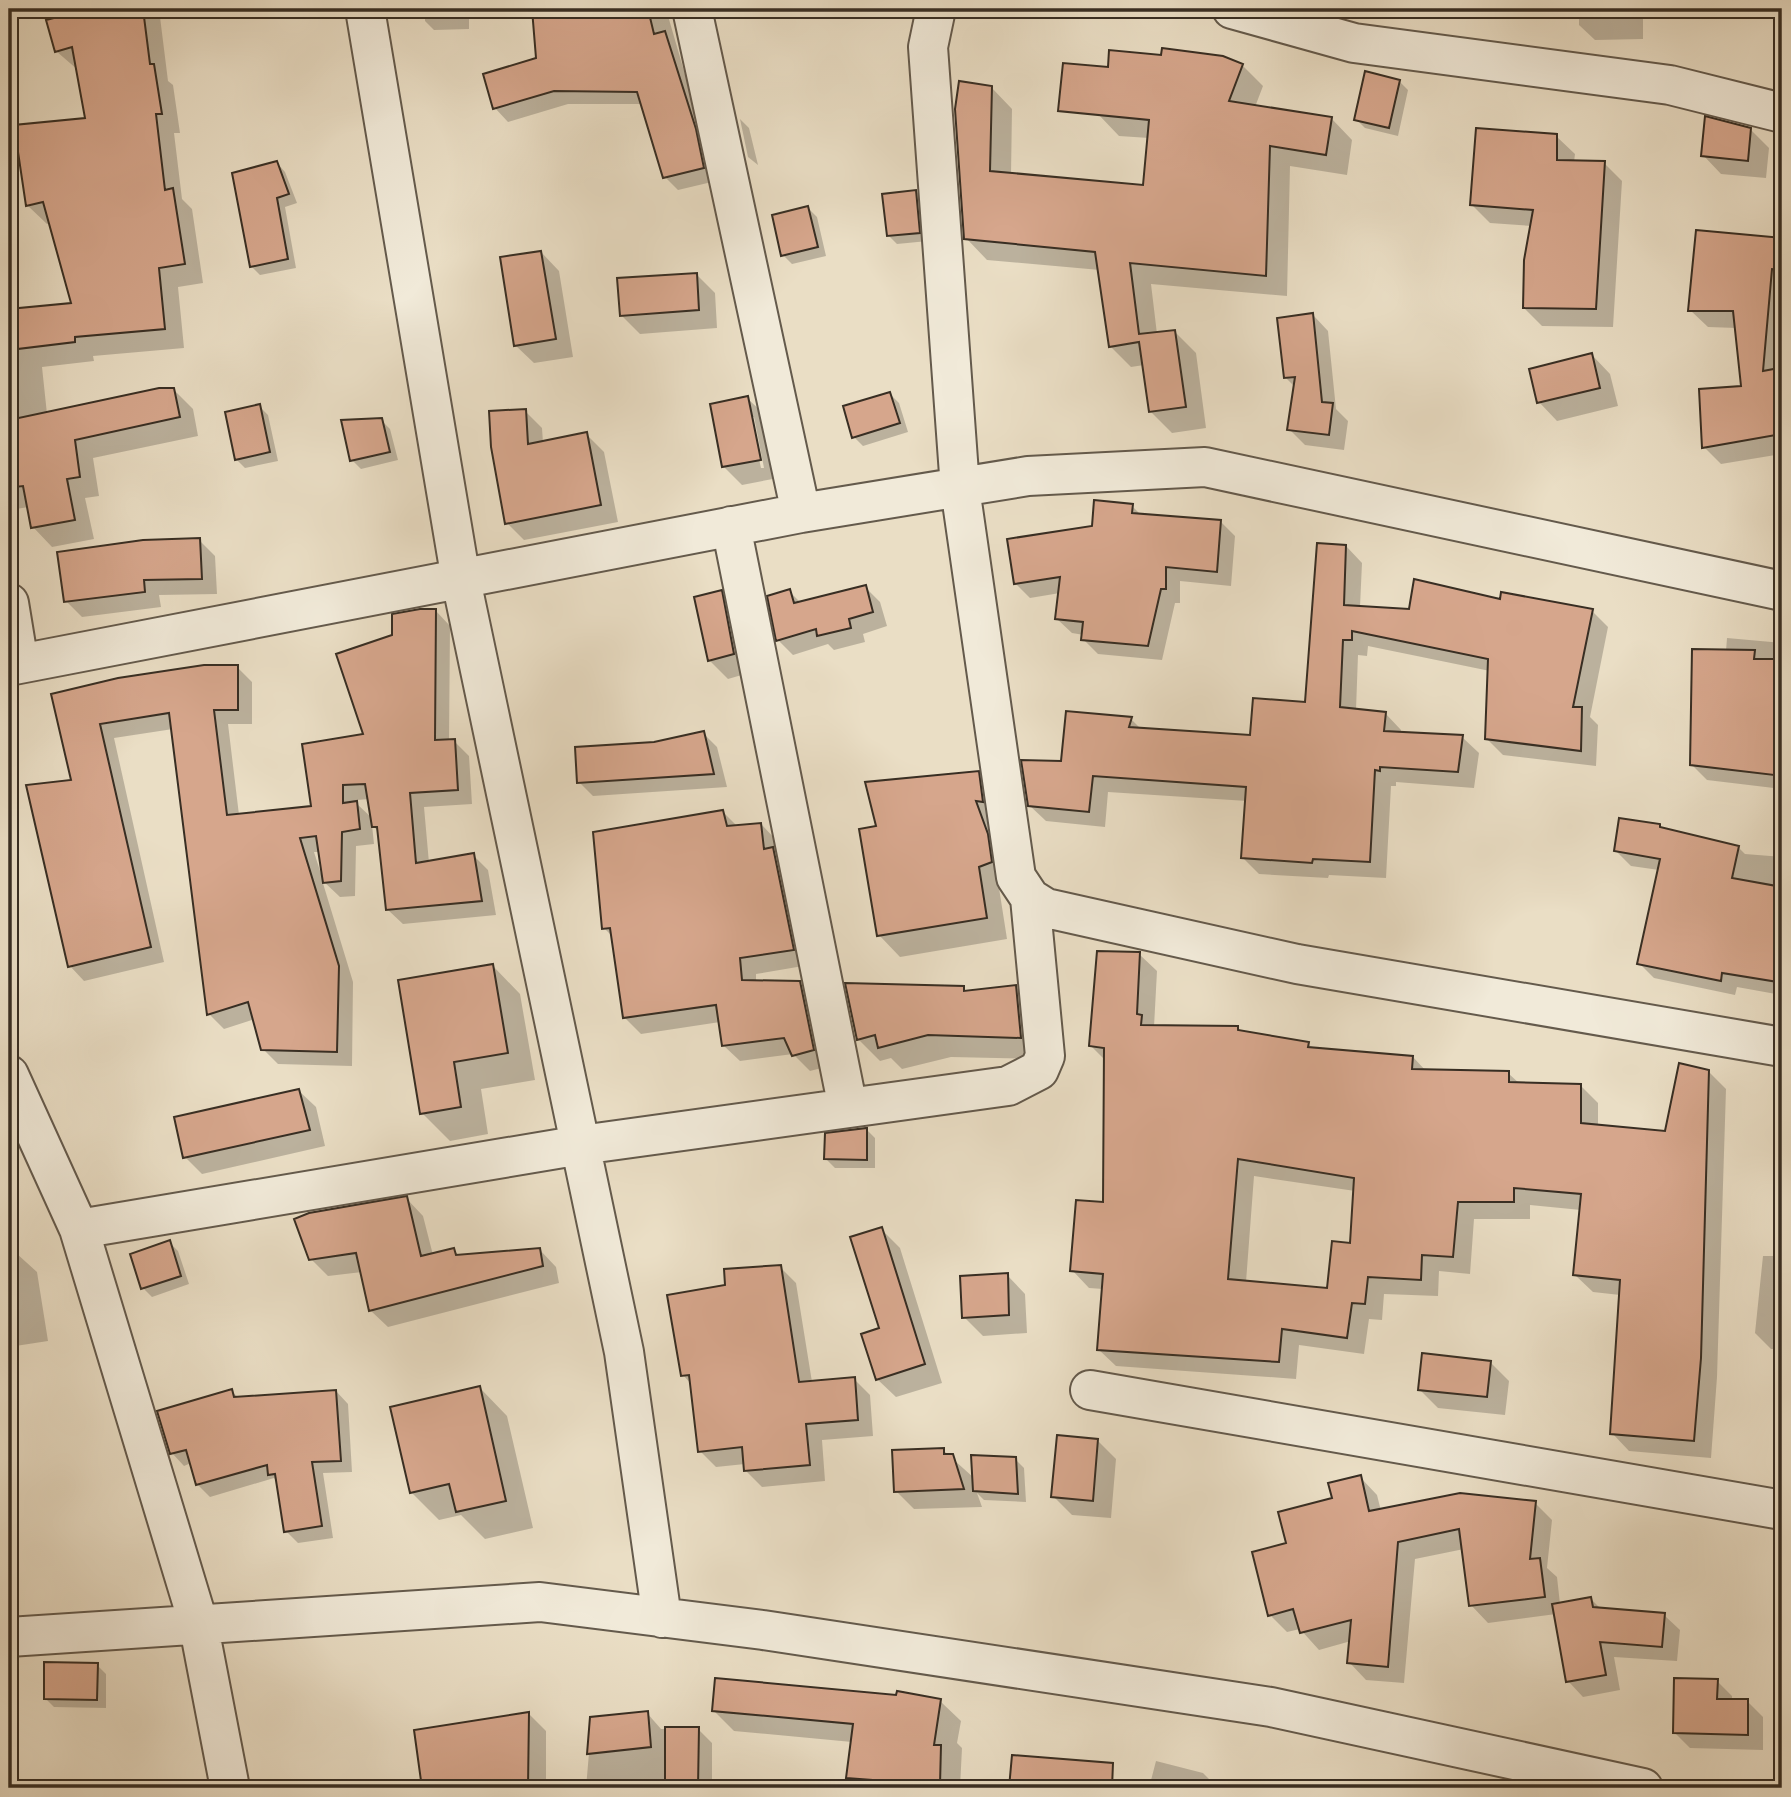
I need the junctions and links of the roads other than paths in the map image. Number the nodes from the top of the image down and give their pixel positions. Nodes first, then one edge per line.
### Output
1 (365, 9) edge
2 (692, 9) edge
3 (936, 9) edge
4 (1232, 9) edge
5 (1782, 113) edge
6 (960, 488) junction
7 (801, 513) junction
8 (731, 526) junction
9 (461, 580) junction
10 (1782, 591) edge
11 (9, 603) edge
12 (14, 665) edge
13 (1030, 898) junction
14 (1782, 1047) edge
15 (13, 1093) edge
16 (848, 1108) junction
17 (581, 1144) junction
18 (79, 1229) junction
19 (1090, 1390) dead end
20 (1782, 1510) edge
21 (662, 1618) junction
22 (198, 1622) junction
23 (9, 1637) edge
24 (230, 1788) edge
25 (1643, 1788) edge

1 - 9 street
2 - 7 street
3 - 6 street
4 - 5 street
6 - 7 street
6 - 10 street
6 - 13 street
7 - 8 street
8 - 9 street
8 - 16 street
9 - 12 street
9 - 17 street
11 - 12 street
13 - 14 street
13 - 16 street
15 - 18 street
16 - 17 street
17 - 18 street
17 - 21 street
18 - 22 street
19 - 20 street
21 - 22 street
21 - 25 street
22 - 23 street
22 - 24 street

